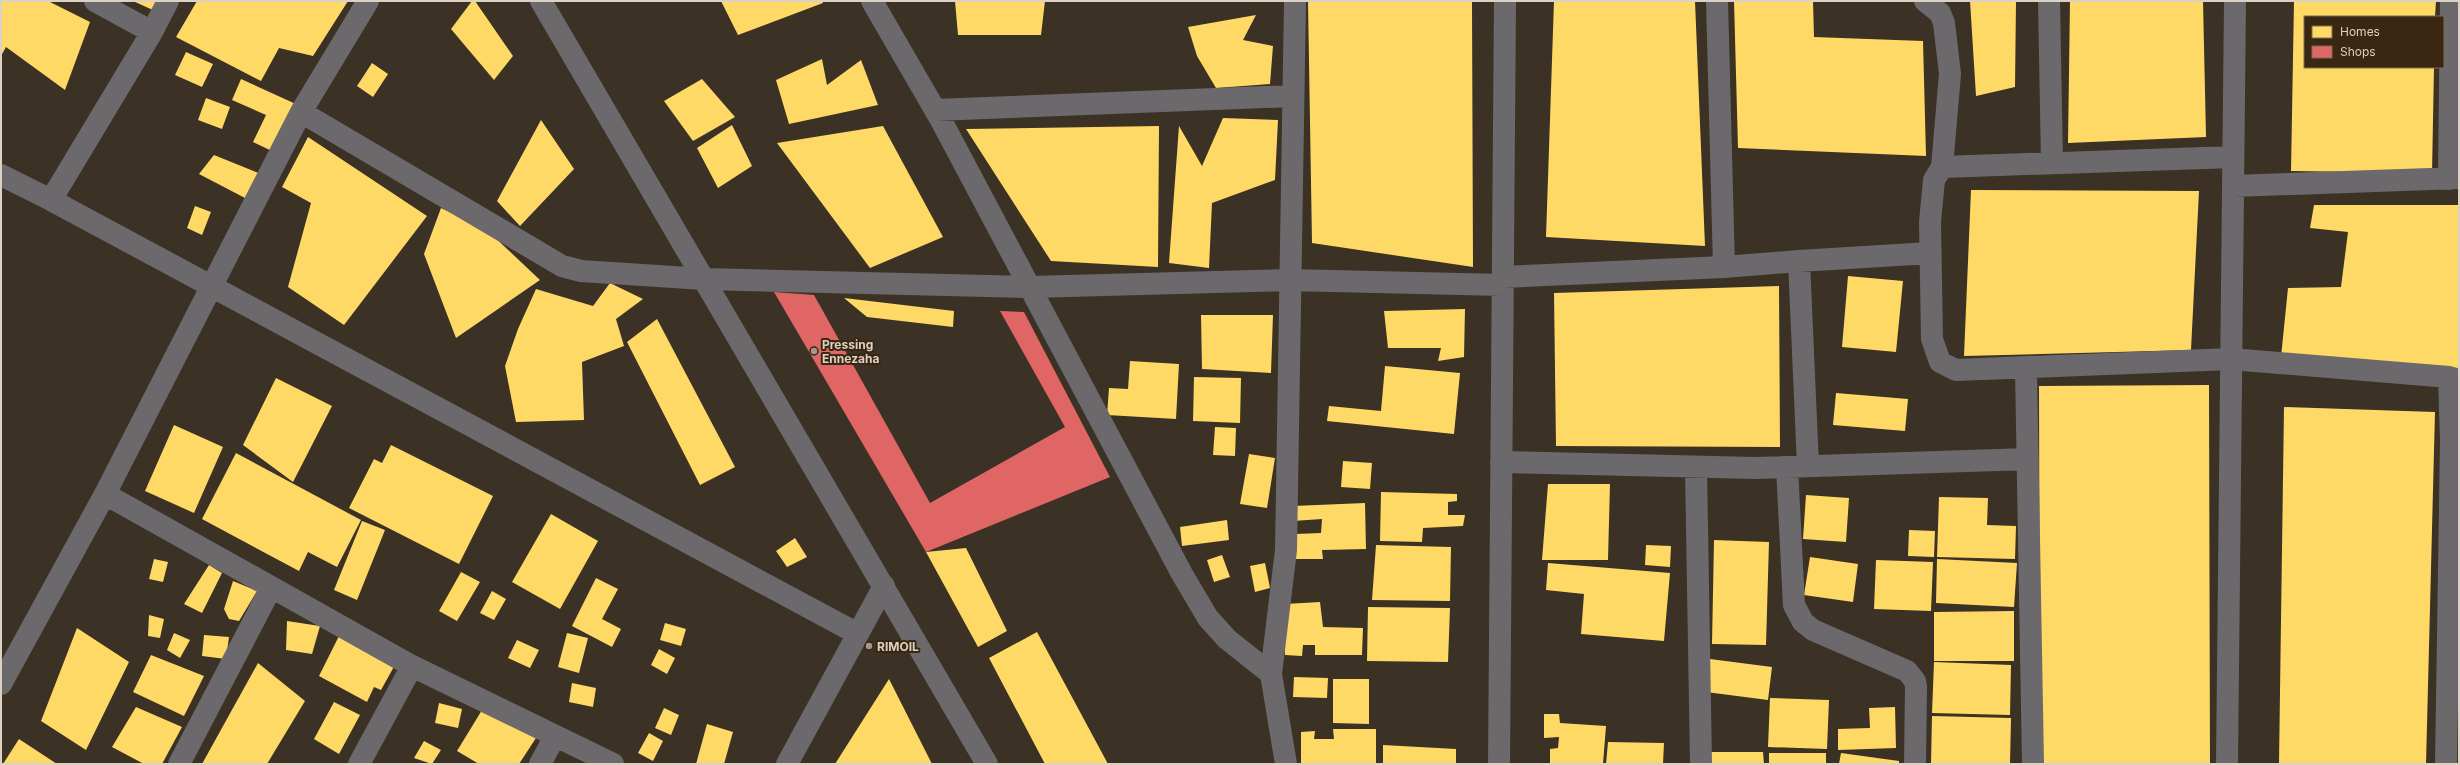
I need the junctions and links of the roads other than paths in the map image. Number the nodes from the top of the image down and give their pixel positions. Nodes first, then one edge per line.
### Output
1 (95, 1) edge
2 (168, 1) edge
3 (368, 1) edge
4 (541, 1) edge
5 (872, 1) edge
6 (1295, 1) edge
7 (1505, 1) edge
8 (1717, 1) edge
9 (1925, 1) edge
10 (2049, 1) edge
11 (2235, 1) edge
12 (2451, 1) edge
13 (152, 32) junction
14 (1293, 96) junction
15 (935, 110) junction
16 (302, 112) junction
17 (2233, 157) junction
18 (2052, 163) junction
19 (1942, 166) junction
20 (1, 175) edge
21 (2454, 179) edge
22 (2233, 186) junction
23 (51, 200) junction
24 (1930, 253) junction
25 (1799, 261) junction
26 (1724, 267) junction
27 (704, 279) junction
28 (1289, 280) junction
29 (1503, 281) junction
30 (210, 286) junction
31 (1030, 288) junction
32 (2231, 359) junction
33 (2026, 369) junction
34 (2454, 378) edge
35 (2028, 459) junction
36 (1501, 462) junction
37 (1696, 467) junction
38 (1798, 467) junction
39 (105, 494) junction
40 (884, 586) junction
41 (271, 588) junction
42 (858, 634) junction
43 (412, 666) junction
44 (1271, 674) junction
45 (1, 684) edge
46 (555, 736) junction
47 (179, 764) edge
48 (359, 764) edge
49 (540, 764) edge
50 (613, 764) edge
51 (787, 764) edge
52 (987, 764) edge
53 (1286, 764) edge
54 (1499, 764) edge
55 (1701, 764) edge
56 (1915, 764) edge
57 (2033, 764) edge
58 (2227, 764) edge
59 (2446, 764) edge

1 - 13 street
2 - 13 street
3 - 16 street
4 - 27 street
5 - 15 street
6 - 14 street
7 - 29 street
8 - 26 street
9 - 19 street
10 - 18 street
11 - 17 street
12 - 21 street
13 - 23 street
14 - 15 street
14 - 28 street
15 - 31 street
16 - 27 street
16 - 30 street
17 - 18 street
17 - 22 street
18 - 19 street
19 - 24 street
20 - 23 street
21 - 22 street
22 - 32 street
23 - 30 street
24 - 25 street
24 - 33 street
25 - 26 street
25 - 38 street
26 - 29 street
27 - 31 street
27 - 40 street
28 - 29 street
28 - 31 street
28 - 44 street
29 - 36 street
30 - 39 street
30 - 42 street
31 - 44 street
32 - 33 street
32 - 34 street
32 - 58 street
33 - 35 street
34 - 59 street
35 - 38 street
35 - 57 street
36 - 37 street
36 - 54 street
37 - 38 street
37 - 55 street
38 - 56 street
39 - 41 street
39 - 45 street
40 - 42 street
40 - 52 street
41 - 43 street
41 - 47 street
42 - 51 street
43 - 46 street
43 - 48 street
44 - 53 street
46 - 49 street
46 - 50 street

